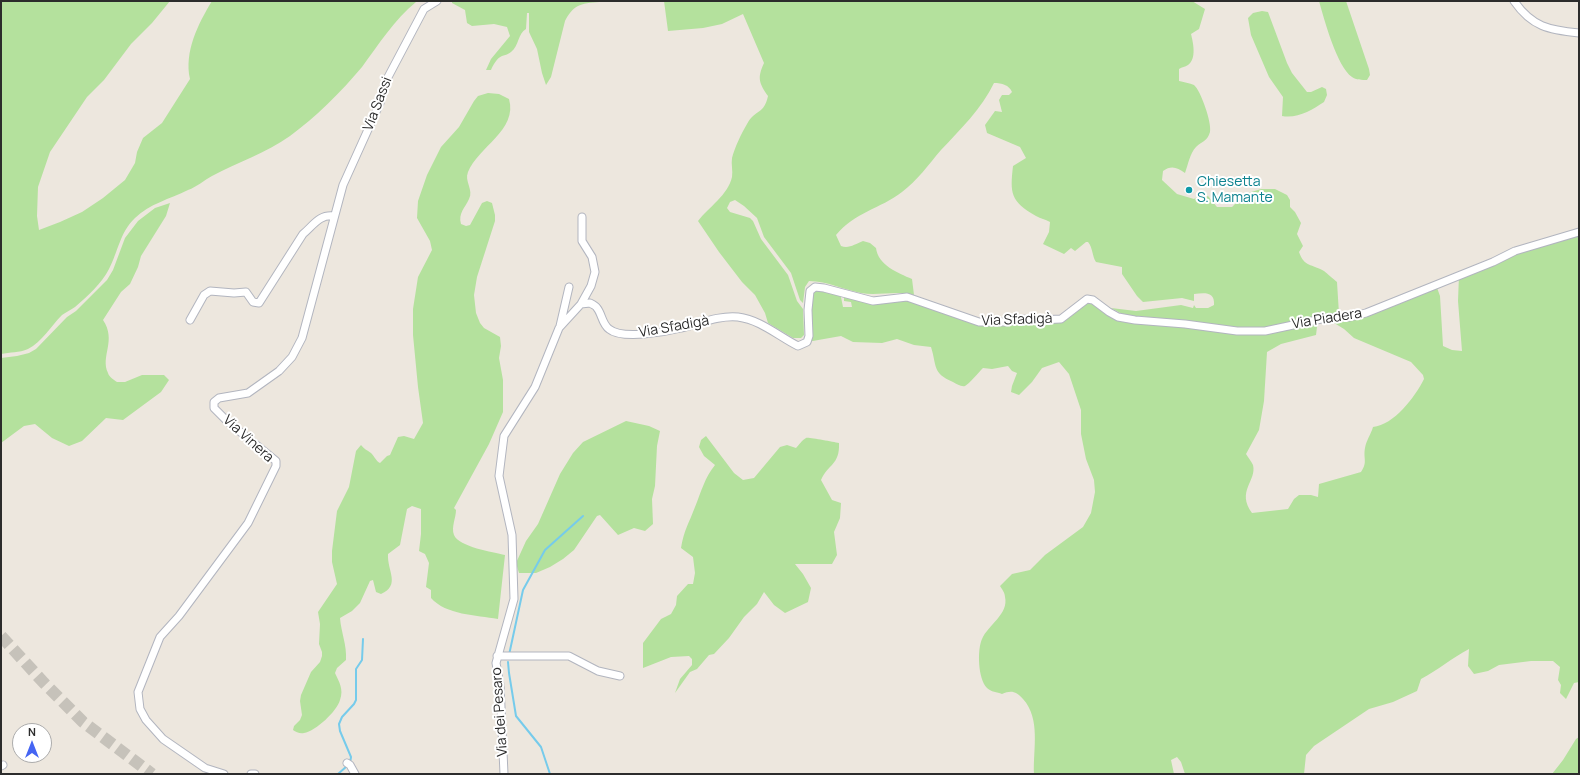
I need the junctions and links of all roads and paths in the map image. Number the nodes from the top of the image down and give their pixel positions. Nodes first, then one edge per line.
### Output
1 (437, 1) edge
2 (1514, 1) edge
3 (1579, 33) edge
4 (334, 216) junction
5 (582, 217) dead end
6 (1579, 232) edge
7 (569, 287) dead end
8 (581, 304) junction
9 (1071, 311) joint
10 (190, 320) dead end
11 (559, 328) junction
12 (497, 656) junction
13 (620, 676) dead end
14 (349, 764) dead end
15 (224, 774) edge
16 (251, 774) edge
17 (255, 774) edge
18 (356, 774) edge
19 (504, 774) edge

1 - 4 street, Via Sassi
2 - 3 street
4 - 10 street
4 - 15 street, Via Vinera
5 - 8 street
6 - 9 street, Via Piadera
7 - 11 street
8 - 9 street, Via Sfadigà
8 - 11 street
11 - 12 street
12 - 13 street, Via dei Pesaro
12 - 19 street, Via dei Pesaro
14 - 18 street
16 - 17 street

